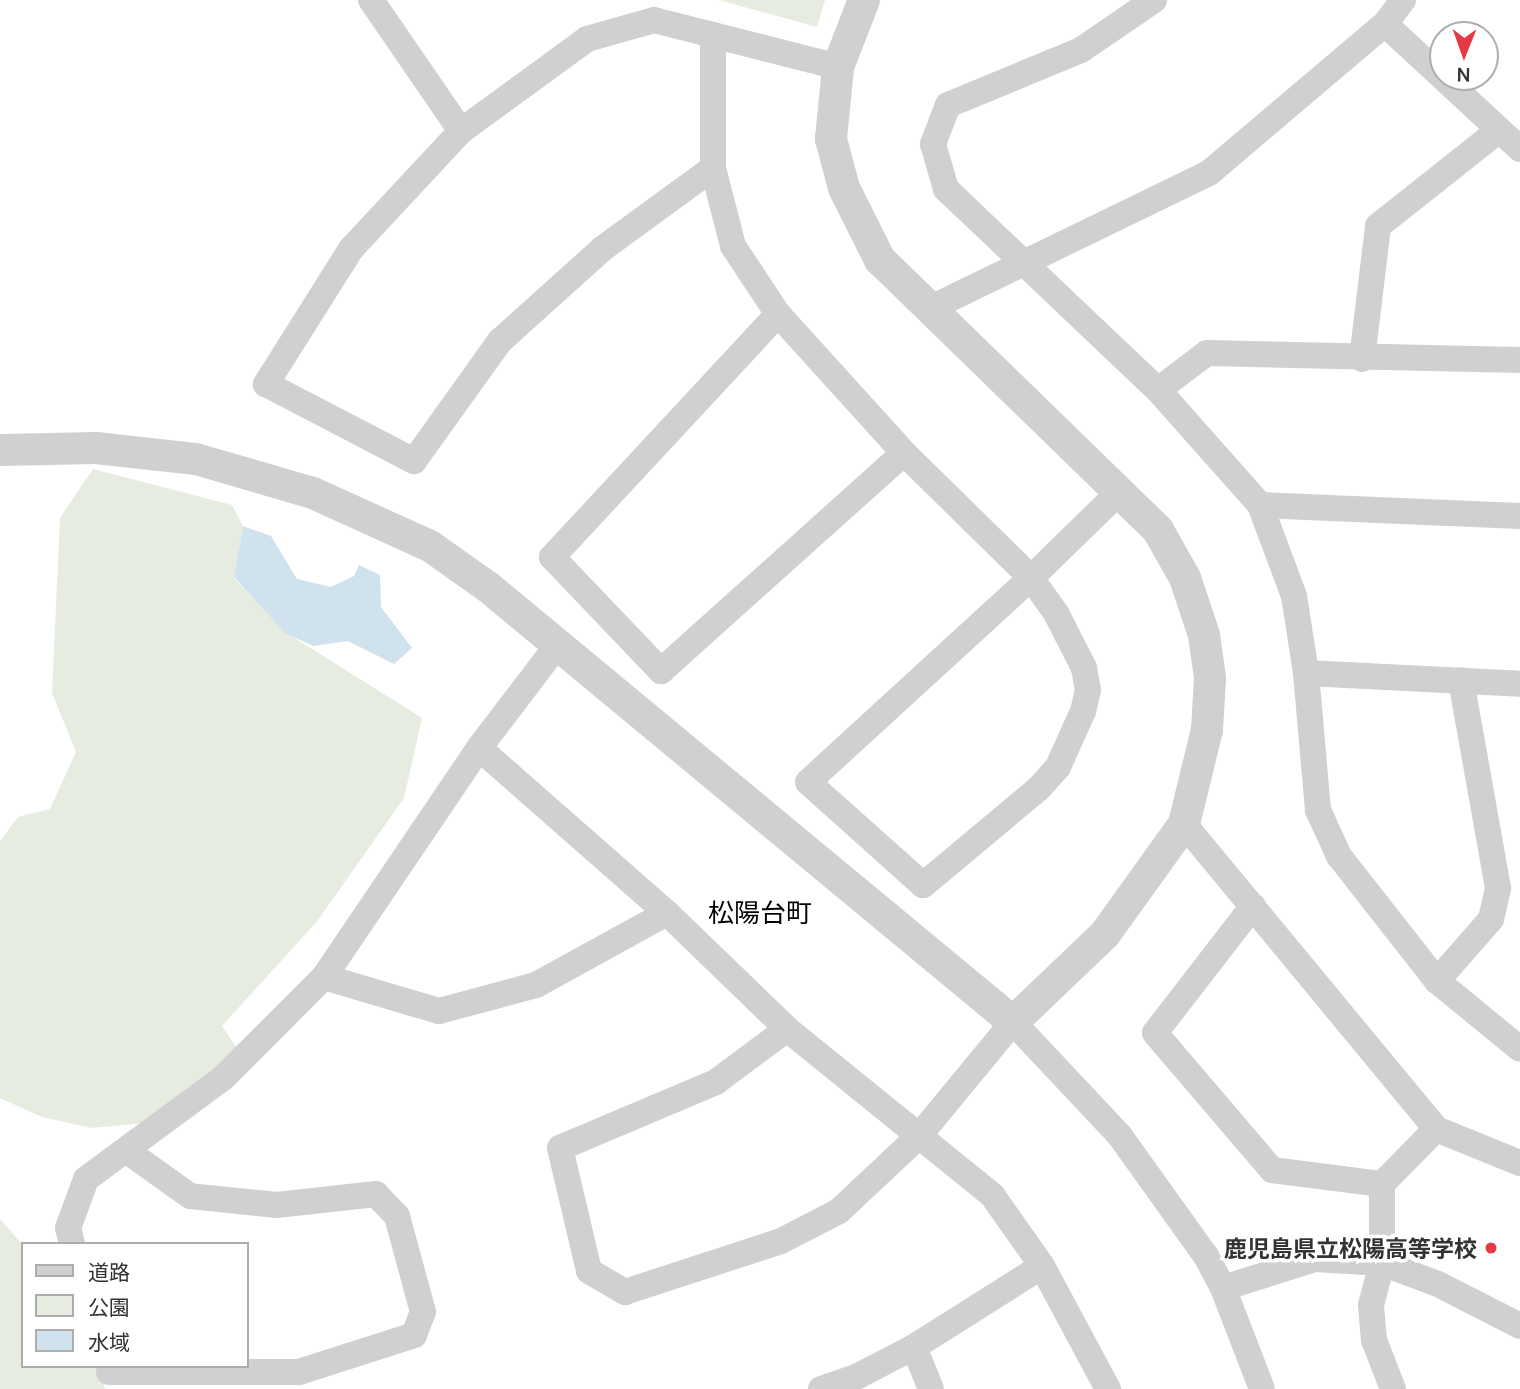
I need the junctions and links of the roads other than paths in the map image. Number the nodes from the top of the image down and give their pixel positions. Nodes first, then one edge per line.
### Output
1 (371, 0) edge
2 (864, 0) edge
3 (1154, 0) edge
4 (1403, 0) edge
5 (1385, 24) junction
6 (713, 35) junction
7 (838, 67) junction
8 (461, 131) junction
9 (1498, 131) junction
10 (1520, 149) edge
11 (713, 169) junction
12 (1026, 265) junction
13 (931, 308) junction
14 (778, 314) junction
15 (1362, 359) junction
16 (1520, 360) edge
17 (1158, 390) junction
18 (0, 450) edge
19 (904, 453) junction
20 (1118, 493) junction
21 (1260, 505) junction
22 (1520, 516) edge
23 (1031, 578) junction
24 (556, 646) junction
25 (1306, 673) junction
26 (1461, 680) junction
27 (1520, 684) edge
28 (479, 748) junction
29 (1184, 824) junction
30 (1253, 906) junction
31 (667, 913) junction
32 (324, 977) junction
33 (1437, 981) junction
34 (1013, 1022) junction
35 (787, 1029) junction
36 (1520, 1049) edge
37 (1437, 1129) junction
38 (919, 1136) junction
39 (127, 1151) junction
40 (1520, 1163) edge
41 (1382, 1184) junction
42 (72, 1242) edge
43 (1382, 1263) junction
44 (1042, 1266) junction
45 (1223, 1288) junction
46 (1520, 1326) edge
47 (914, 1347) junction
48 (110, 1376) edge
49 (821, 1389) edge
50 (931, 1389) edge
51 (1108, 1389) edge
52 (1262, 1389) edge
53 (1393, 1389) edge

1 - 8 street
2 - 7 street
3 - 12 street
4 - 5 street
5 - 9 street
5 - 12 street
6 - 7 street
6 - 8 street
6 - 11 street
7 - 13 street
8 - 11 street
9 - 10 street
9 - 15 street
11 - 14 street
12 - 13 street
12 - 17 street
13 - 20 street
14 - 19 street
14 - 19 street
15 - 16 street
15 - 17 street
17 - 21 street
18 - 24 street
19 - 23 street
20 - 23 street
20 - 29 street
21 - 22 street
21 - 25 street
23 - 23 street
24 - 28 street
24 - 34 street
25 - 26 street
25 - 33 street
26 - 27 street
26 - 33 street
28 - 31 street
28 - 32 street
29 - 30 street
29 - 34 street
30 - 37 street
30 - 41 street
31 - 32 street
31 - 35 street
32 - 39 street
33 - 36 street
34 - 38 street
34 - 45 street
35 - 38 street
35 - 38 street
37 - 40 street
37 - 41 street
38 - 44 street
39 - 42 street
39 - 48 street
41 - 43 street
43 - 45 street
43 - 46 street
43 - 53 street
44 - 47 street
44 - 51 street
45 - 52 street
47 - 49 street
47 - 50 street

